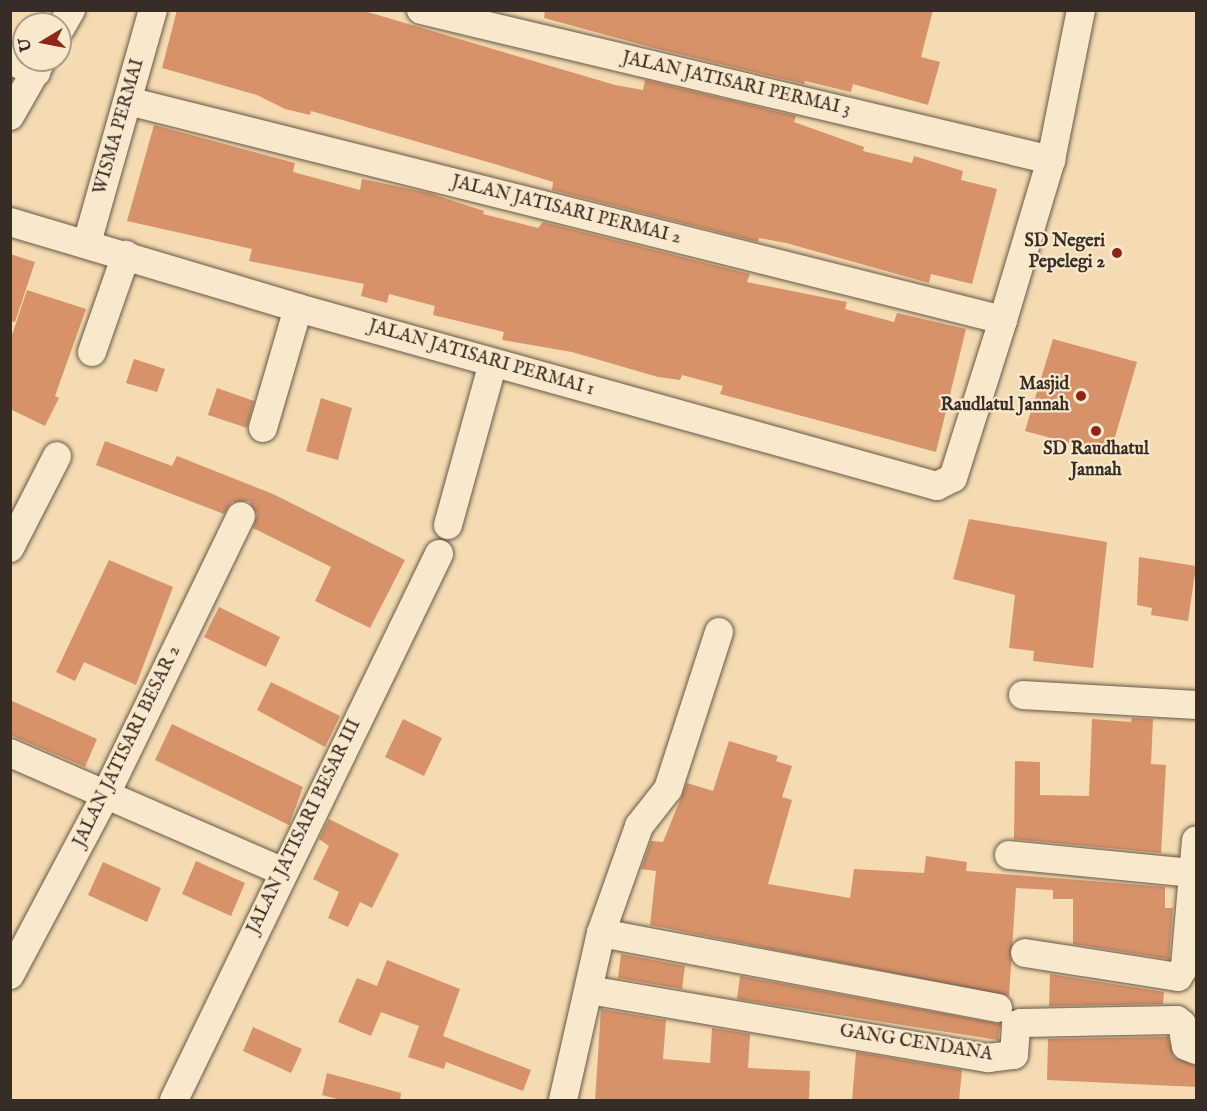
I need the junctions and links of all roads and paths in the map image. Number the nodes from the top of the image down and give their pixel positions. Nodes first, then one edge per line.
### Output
1 (153, 10) edge
2 (421, 10) edge
3 (1081, 10) edge
4 (27, 72) edge
5 (128, 101) junction
6 (10, 116) edge
7 (1051, 160) junction
8 (10, 222) edge
9 (87, 243) junction
10 (126, 255) junction
11 (298, 308) junction
12 (1003, 320) junction
13 (92, 352) dead end
14 (493, 363) junction
15 (263, 428) dead end
16 (57, 456) dead end
17 (241, 516) dead end
18 (448, 525) dead end
19 (10, 548) edge
20 (439, 554) dead end
21 (719, 632) dead end
22 (1023, 695) dead end
23 (1197, 705) edge
24 (10, 753) edge
25 (105, 796) junction
26 (1197, 840) edge
27 (1009, 855) dead end
28 (282, 872) junction
29 (1192, 873) junction
30 (601, 933) junction
31 (1024, 953) dead end
32 (10, 975) edge
33 (588, 990) junction
34 (998, 1008) dead end
35 (1197, 1050) edge
36 (174, 1101) edge
37 (563, 1101) edge

1 - 5 street, WISMA PERMAI
2 - 7 street, JALAN JATISARI PERMAI 3
3 - 7 street
4 - 6 street
5 - 9 street, WISMA PERMAI
5 - 12 street, JALAN JATISARI PERMAI 2
7 - 12 street
8 - 9 street, JALAN JATISARI PERMAI 1
9 - 10 street, JALAN JATISARI PERMAI 1
10 - 11 street, JALAN JATISARI PERMAI 1
10 - 13 street
11 - 14 street, JALAN JATISARI PERMAI 1
11 - 15 street
12 - 14 street, JALAN JATISARI PERMAI 1
14 - 18 street
16 - 19 street
17 - 25 street, JALAN JATISARI BESAR 2
20 - 28 street, JALAN JATISARI BESAR III
21 - 30 street
22 - 23 street
24 - 25 street
25 - 28 street
25 - 32 street, JALAN JATISARI BESAR 2
26 - 29 street
27 - 29 street
28 - 36 street, JALAN JATISARI BESAR III
29 - 31 street
30 - 33 street
30 - 34 street
33 - 35 street, GANG CENDANA
33 - 37 street

